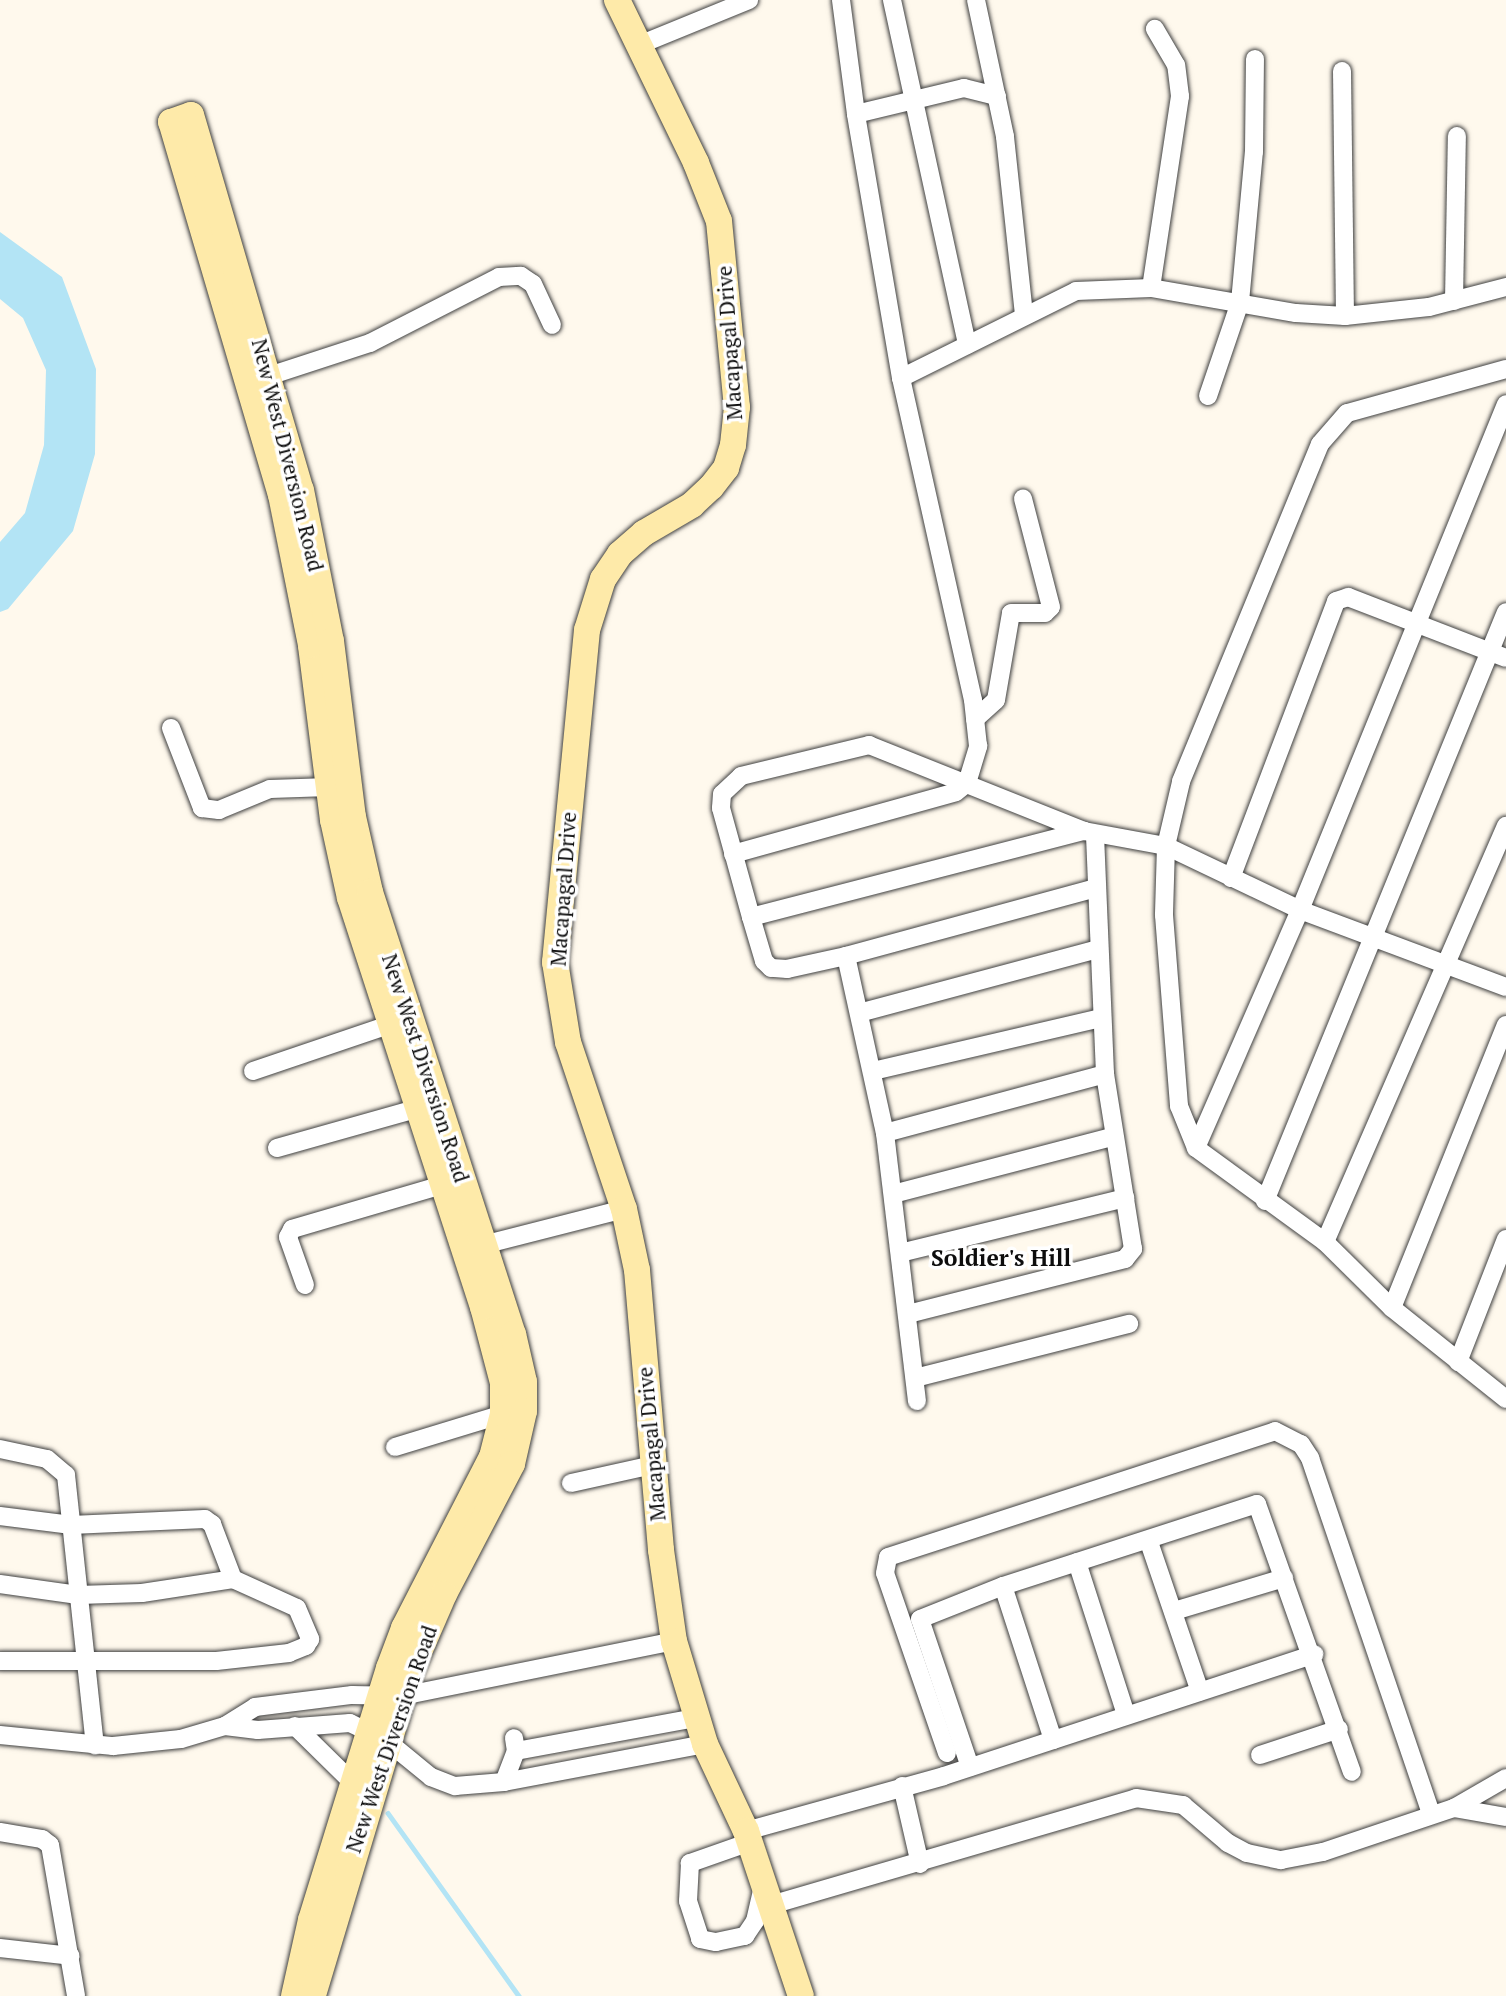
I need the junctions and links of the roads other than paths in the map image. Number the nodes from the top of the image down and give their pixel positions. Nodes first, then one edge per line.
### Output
1 (617, 0) edge
2 (749, 0) edge
3 (841, 0) edge
4 (892, 0) edge
5 (976, 0) edge
6 (1155, 29) dead end
7 (639, 45) junction
8 (1255, 59) dead end
9 (1342, 71) dead end
10 (997, 96) junction
11 (914, 97) junction
12 (856, 114) junction
13 (1457, 136) dead end
14 (1506, 287) edge
15 (1151, 288) junction
16 (1454, 301) junction
17 (1240, 302) junction
18 (1024, 315) junction
19 (1345, 316) junction
20 (552, 325) dead end
21 (967, 345) junction
22 (1506, 369) edge
23 (270, 376) junction
24 (901, 378) junction
25 (1208, 396) dead end
26 (1506, 404) edge
27 (1023, 499) dead end
28 (1506, 612) edge
29 (1416, 622) junction
30 (1498, 654) edge
31 (975, 719) junction
32 (171, 727) dead end
33 (967, 783) junction
34 (330, 787) junction
35 (1506, 826) edge
36 (1090, 833) junction
37 (1166, 846) junction
38 (733, 854) junction
39 (1231, 878) junction
40 (1096, 888) junction
41 (1300, 910) junction
42 (751, 917) junction
43 (1374, 937) junction
44 (1098, 950) junction
45 (846, 956) junction
46 (1449, 965) junction
47 (1506, 987) edge
48 (859, 1013) junction
49 (1101, 1018) junction
50 (389, 1025) junction
51 (1506, 1025) edge
52 (253, 1071) dead end
53 (873, 1071) junction
54 (1105, 1074) junction
55 (416, 1109) junction
56 (885, 1133) junction
57 (1112, 1137) junction
58 (278, 1148) dead end
59 (1196, 1148) junction
60 (442, 1185) junction
61 (893, 1194) junction
62 (1125, 1198) junction
63 (1265, 1201) junction
64 (624, 1209) junction
65 (1506, 1239) edge
66 (1325, 1242) junction
67 (474, 1247) junction
68 (900, 1253) junction
69 (305, 1284) dead end
70 (1392, 1308) junction
71 (908, 1314) junction
72 (1129, 1324) dead end
73 (1458, 1362) junction
74 (915, 1378) junction
75 (1506, 1399) edge
76 (917, 1401) dead end
77 (503, 1414) junction
78 (396, 1447) dead end
79 (0, 1449) edge
80 (653, 1465) junction
81 (571, 1483) dead end
82 (0, 1516) edge
83 (71, 1525) junction
84 (1149, 1542) junction
85 (1077, 1562) junction
86 (1284, 1578) junction
87 (233, 1579) junction
88 (0, 1584) edge
89 (1003, 1586) junction
90 (78, 1595) junction
91 (1174, 1611) junction
92 (674, 1641) junction
93 (1314, 1654) junction
94 (0, 1661) edge
95 (86, 1661) junction
96 (1200, 1692) junction
97 (391, 1695) junction
98 (309, 1700) junction
99 (1126, 1715) junction
100 (696, 1718) junction
101 (304, 1725) junction
102 (225, 1726) junction
103 (655, 1728) junction
104 (1339, 1729) junction
105 (0, 1735) edge
106 (378, 1736) junction
107 (1053, 1740) junction
108 (705, 1744) junction
109 (95, 1745) junction
110 (947, 1753) dead end
111 (660, 1755) junction
112 (1259, 1755) dead end
113 (970, 1767) junction
114 (1352, 1772) dead end
115 (1506, 1778) edge
116 (504, 1782) junction
117 (352, 1783) junction
118 (902, 1786) junction
119 (1454, 1808) junction
120 (1431, 1813) junction
121 (1506, 1817) edge
122 (0, 1832) edge
123 (748, 1836) junction
124 (920, 1864) junction
125 (768, 1893) junction
126 (1, 1945) edge
127 (71, 1956) junction
128 (76, 1996) edge
129 (295, 1996) edge
130 (313, 1996) edge
131 (801, 1996) edge

1 - 7 street, Macapagal Drive
2 - 7 street
3 - 12 street
4 - 11 street
5 - 10 street
6 - 15 street
7 - 64 street, Macapagal Drive
8 - 17 street
9 - 19 street
10 - 11 street
10 - 18 street
11 - 12 street
11 - 21 street
12 - 24 street
13 - 16 street
14 - 16 street
15 - 17 street
15 - 18 street
16 - 19 street
17 - 19 street
17 - 25 street
18 - 21 street
20 - 23 street
21 - 24 street
22 - 37 street
23 - 34 street, New West Diversion Road
23 - 67 street, New West Diversion Road
24 - 31 street
26 - 29 street
27 - 31 street
28 - 30 street
29 - 30 street
29 - 39 street
29 - 41 street
30 - 43 street
31 - 33 street
32 - 34 street
33 - 36 street
33 - 38 street
33 - 38 street
34 - 50 street, New West Diversion Road
35 - 46 street
36 - 37 street
36 - 40 street
36 - 42 street
37 - 39 street
37 - 59 street
38 - 42 street
39 - 41 street
40 - 44 street
40 - 45 street
41 - 43 street
41 - 59 street
42 - 45 street
43 - 46 street
43 - 63 street
44 - 48 street
44 - 49 street
45 - 48 street
46 - 47 street
46 - 66 street
48 - 53 street
49 - 53 street
49 - 54 street
50 - 52 street
50 - 55 street, New West Diversion Road
51 - 70 street
53 - 56 street
54 - 56 street
54 - 57 street
55 - 58 street
55 - 60 street, New West Diversion Road
56 - 61 street
57 - 61 street
57 - 62 street
59 - 63 street
60 - 67 street, New West Diversion Road
60 - 69 street
61 - 68 street
62 - 68 street
62 - 71 street
63 - 66 street
64 - 67 street
64 - 80 street, Macapagal Drive
65 - 73 street
66 - 70 street
67 - 77 street, New West Diversion Road
67 - 97 street, New West Diversion Road
68 - 71 street
70 - 73 street
71 - 74 street
72 - 74 street
73 - 75 street
74 - 76 street
77 - 78 street
77 - 97 street, New West Diversion Road
79 - 83 street
80 - 81 street
80 - 92 street, Macapagal Drive
82 - 83 street
83 - 87 street
83 - 90 street
84 - 85 street
84 - 86 street
84 - 91 street
85 - 89 street
85 - 99 street
86 - 91 street
86 - 93 street
87 - 90 street
87 - 95 street
88 - 90 street
89 - 107 street
89 - 113 street
90 - 95 street
91 - 96 street
92 - 97 street
92 - 100 street, Macapagal Drive
93 - 96 street
93 - 104 street
94 - 95 street
95 - 109 street
96 - 99 street
97 - 98 street
97 - 106 street, New West Diversion Road
98 - 101 street
98 - 102 street
99 - 107 street
100 - 103 street
100 - 108 street, Macapagal Drive
101 - 102 street
101 - 106 street
101 - 117 street
102 - 109 street
103 - 111 street
103 - 116 street
104 - 112 street
104 - 114 street
105 - 109 street
106 - 116 street
106 - 117 street, New West Diversion Road
106 - 130 street, New West Diversion Road
107 - 113 street
108 - 111 street
108 - 123 street, Macapagal Drive
110 - 120 street
111 - 116 street
113 - 118 street
115 - 119 street
117 - 129 street, New West Diversion Road
118 - 123 street
118 - 124 street
119 - 120 street
119 - 121 street
120 - 124 street
122 - 127 street
123 - 125 street, Macapagal Drive
123 - 125 street
124 - 125 street
125 - 131 street, Macapagal Drive
126 - 127 street
127 - 128 street

